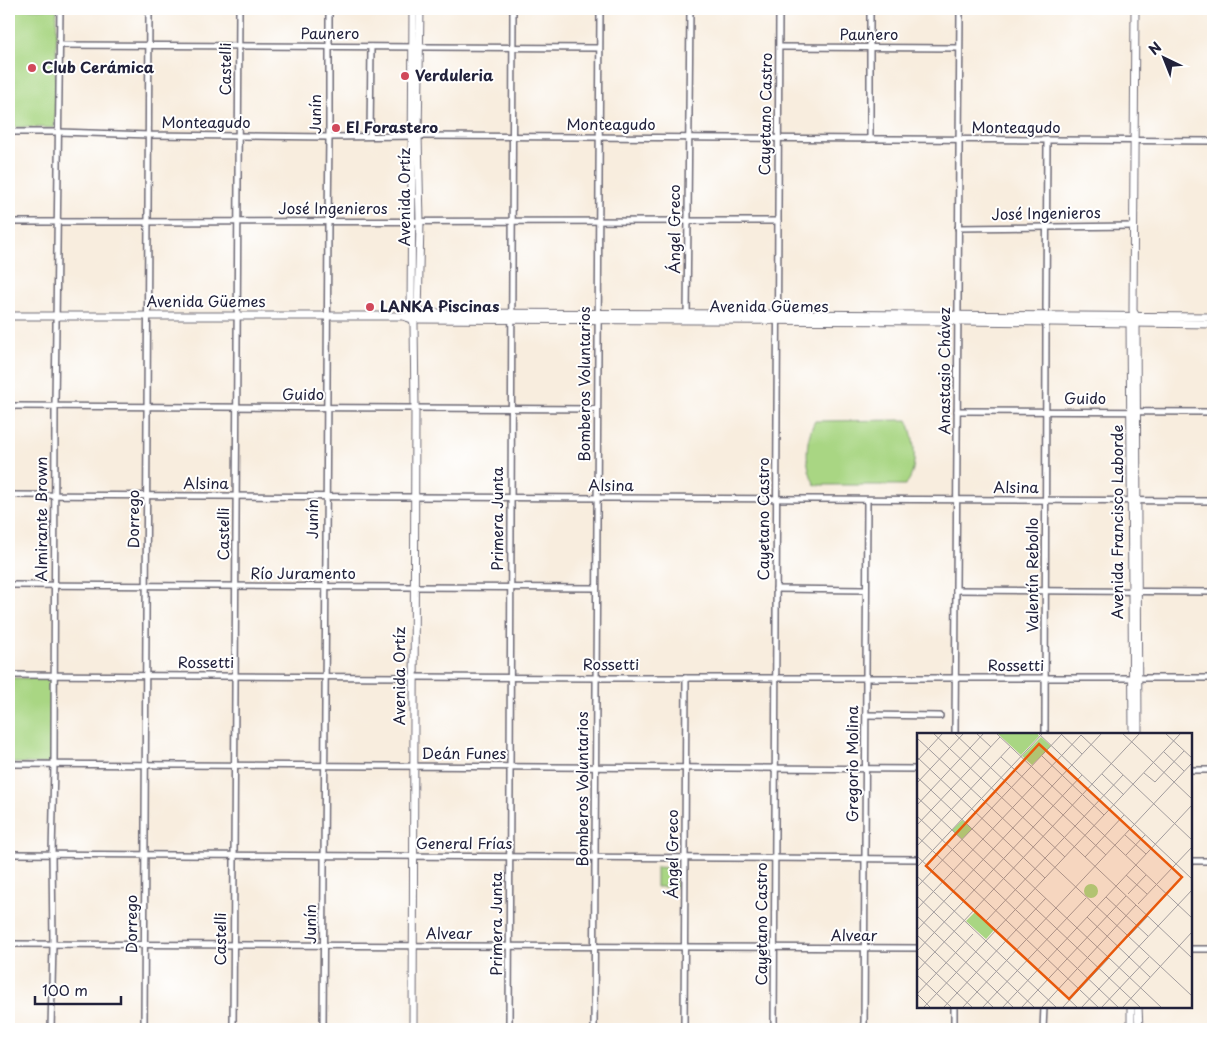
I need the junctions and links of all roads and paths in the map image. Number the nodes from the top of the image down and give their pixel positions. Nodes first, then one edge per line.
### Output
1 (60, 9) edge
2 (149, 9) edge
3 (239, 9) edge
4 (329, 9) edge
5 (413, 9) edge
6 (420, 9) edge
7 (513, 9) edge
8 (600, 9) edge
9 (690, 9) edge
10 (779, 9) edge
11 (870, 9) edge
12 (960, 9) edge
13 (1135, 9) edge
14 (60, 45) junction
15 (149, 46) junction
16 (239, 46) junction
17 (780, 46) junction
18 (329, 47) junction
19 (371, 47) junction
20 (416, 47) junction
21 (870, 47) junction
22 (512, 48) junction
23 (600, 48) junction
24 (959, 48) junction
25 (9, 132) edge
26 (58, 132) junction
27 (149, 135) junction
28 (238, 136) junction
29 (370, 136) junction
30 (415, 136) junction
31 (329, 137) junction
32 (512, 137) junction
33 (599, 138) junction
34 (689, 138) junction
35 (779, 139) junction
36 (870, 140) junction
37 (959, 140) junction
38 (1047, 140) junction
39 (1135, 141) junction
40 (1213, 141) edge
41 (416, 221) junction
42 (778, 221) junction
43 (9, 222) edge
44 (57, 222) junction
45 (148, 222) junction
46 (238, 222) junction
47 (328, 222) junction
48 (512, 222) junction
49 (598, 222) junction
50 (688, 222) junction
51 (1134, 226) junction
52 (1047, 227) junction
53 (958, 228) junction
54 (1046, 309) dead end
55 (9, 316) edge
56 (56, 316) junction
57 (148, 316) junction
58 (237, 316) junction
59 (327, 316) junction
60 (511, 316) junction
61 (598, 317) junction
62 (687, 317) junction
63 (777, 317) junction
64 (1213, 317) edge
65 (415, 318) junction
66 (957, 318) junction
67 (1133, 318) junction
68 (1213, 324) edge
69 (1046, 326) dead end
70 (9, 406) edge
71 (55, 406) junction
72 (147, 406) junction
73 (237, 407) junction
74 (327, 408) junction
75 (415, 408) junction
76 (511, 408) junction
77 (597, 409) junction
78 (957, 411) junction
79 (1046, 411) junction
80 (1134, 412) junction
81 (1213, 412) edge
82 (9, 495) edge
83 (55, 496) junction
84 (147, 496) junction
85 (236, 496) junction
86 (326, 497) junction
87 (415, 498) junction
88 (511, 498) junction
89 (597, 499) junction
90 (777, 499) junction
91 (867, 500) junction
92 (957, 500) junction
93 (1046, 500) junction
94 (1135, 501) junction
95 (1213, 501) edge
96 (9, 585) edge
97 (55, 585) junction
98 (146, 586) junction
99 (236, 586) junction
100 (326, 587) junction
101 (414, 587) junction
102 (510, 588) junction
103 (596, 588) junction
104 (776, 589) junction
105 (866, 590) junction
106 (956, 590) junction
107 (1045, 591) junction
108 (1135, 592) junction
109 (1213, 592) edge
110 (9, 674) edge
111 (54, 675) junction
112 (146, 675) junction
113 (235, 676) junction
114 (325, 676) junction
115 (414, 677) junction
116 (510, 678) junction
117 (596, 678) junction
118 (686, 678) junction
119 (776, 678) junction
120 (866, 678) junction
121 (956, 678) junction
122 (1045, 678) junction
123 (1135, 678) junction
124 (1213, 678) edge
125 (866, 715) junction
126 (940, 716) dead end
127 (955, 733) edge
128 (1045, 733) edge
129 (1133, 733) edge
130 (1138, 733) edge
131 (9, 764) edge
132 (54, 765) junction
133 (145, 765) junction
134 (235, 766) junction
135 (324, 766) junction
136 (414, 767) junction
137 (510, 767) junction
138 (595, 768) junction
139 (686, 768) junction
140 (775, 768) junction
141 (866, 769) junction
142 (917, 769) edge
143 (1192, 770) edge
144 (1213, 770) edge
145 (9, 854) edge
146 (52, 854) junction
147 (144, 855) junction
148 (234, 855) junction
149 (324, 856) junction
150 (413, 856) junction
151 (509, 857) junction
152 (595, 857) junction
153 (685, 858) junction
154 (775, 858) junction
155 (865, 859) junction
156 (917, 859) edge
157 (1192, 861) edge
158 (1213, 861) edge
159 (9, 944) edge
160 (52, 944) junction
161 (144, 944) junction
162 (234, 945) junction
163 (324, 945) junction
164 (413, 946) junction
165 (509, 946) junction
166 (594, 947) junction
167 (685, 948) junction
168 (774, 948) junction
169 (864, 948) junction
170 (917, 948) edge
171 (1192, 949) edge
172 (1213, 949) edge
173 (954, 1008) edge
174 (1044, 1008) edge
175 (1131, 1008) edge
176 (1138, 1008) edge
177 (51, 1029) edge
178 (144, 1029) edge
179 (233, 1029) edge
180 (323, 1029) edge
181 (412, 1029) edge
182 (509, 1029) edge
183 (594, 1029) edge
184 (684, 1029) edge
185 (774, 1029) edge
186 (864, 1029) edge
187 (954, 1029) edge
188 (1044, 1029) edge
189 (1131, 1029) edge
190 (1139, 1029) edge

1 - 14 street, Almirante Brown
2 - 15 street, Dorrego
3 - 16 street, Castelli
4 - 18 street, Junín
5 - 20 main road, Avenida Ortíz
6 - 20 main road, Avenida Ortíz
7 - 22 street, Primera Junta
8 - 23 street, Bomberos Voluntarios
9 - 34 street, Ángel Greco
10 - 17 street, Cayetano Castro
11 - 21 street
12 - 24 street, Anastasio Chávez
13 - 39 main road, Avenida Francisco Laborde
14 - 15 street, Paunero
14 - 26 street, Almirante Brown
15 - 16 street, Paunero
15 - 27 street, Dorrego
16 - 18 street, Paunero
16 - 28 street, Castelli
17 - 21 street, Paunero
17 - 35 street, Cayetano Castro
18 - 19 street, Paunero
18 - 31 street, Junín
19 - 20 street, Paunero
19 - 29 street
20 - 22 street, Paunero
20 - 30 main road, Avenida Ortíz
21 - 24 street, Paunero
21 - 36 street
22 - 23 street, Paunero
22 - 32 street, Primera Junta
23 - 33 street, Bomberos Voluntarios
24 - 37 street, Anastasio Chávez
25 - 26 street, Monteagudo
26 - 27 street, Monteagudo
26 - 44 street, Almirante Brown
27 - 28 street, Monteagudo
27 - 45 street, Dorrego
28 - 31 street, Monteagudo
28 - 46 street, Castelli
29 - 30 street, Monteagudo
29 - 31 street, Monteagudo
30 - 32 street, Monteagudo
30 - 41 main road, Avenida Ortíz
31 - 47 street, Junín
32 - 33 street, Monteagudo
32 - 48 street, Primera Junta
33 - 34 street, Monteagudo
33 - 49 street, Bomberos Voluntarios
34 - 35 street, Monteagudo
34 - 50 street, Ángel Greco
35 - 36 street, Monteagudo
35 - 42 street, Cayetano Castro
36 - 37 street, Monteagudo
37 - 38 street, Monteagudo
37 - 53 street, Anastasio Chávez
38 - 39 street, Monteagudo
38 - 52 street
39 - 40 street, Monteagudo
39 - 51 main road, Avenida Francisco Laborde
41 - 47 street, José Ingenieros
41 - 48 street, José Ingenieros
41 - 65 main road, Avenida Ortíz
42 - 50 street, José Ingenieros
42 - 63 street, Cayetano Castro
43 - 44 street, José Ingenieros
44 - 45 street, José Ingenieros
44 - 56 street, Almirante Brown
45 - 46 street, José Ingenieros
45 - 57 street, Dorrego
46 - 47 street, José Ingenieros
46 - 58 street, Castelli
47 - 59 street, Junín
48 - 49 street, José Ingenieros
48 - 60 street, Primera Junta
49 - 50 street, José Ingenieros
49 - 61 street, Bomberos Voluntarios
50 - 62 street, Ángel Greco
51 - 52 street, José Ingenieros
51 - 67 main road, Avenida Francisco Laborde
52 - 53 street, José Ingenieros
52 - 54 street
53 - 66 street, Anastasio Chávez
55 - 56 main road, Avenida Güemes
56 - 57 main road, Avenida Güemes
56 - 71 street, Almirante Brown
57 - 58 main road, Avenida Güemes
57 - 72 street, Dorrego
58 - 59 main road, Avenida Güemes
58 - 73 street, Castelli
59 - 65 main road, Avenida Güemes
59 - 74 street, Junín
60 - 61 main road, Avenida Güemes
60 - 65 main road, Avenida Güemes
60 - 76 street, Primera Junta
61 - 62 main road, Avenida Güemes
61 - 77 street, Bomberos Voluntarios
62 - 63 main road, Avenida Güemes
63 - 66 main road, Avenida Güemes
63 - 90 street, Cayetano Castro
64 - 67 main road
65 - 75 main road, Avenida Ortíz
66 - 67 main road, Avenida Güemes
66 - 78 street, Anastasio Chávez
67 - 68 main road
67 - 80 main road, Avenida Francisco Laborde
69 - 79 street, Valentín Rebollo
70 - 71 street, Guido
71 - 72 street, Guido
71 - 83 street, Almirante Brown
72 - 73 street, Guido
72 - 84 street, Dorrego
73 - 74 street, Guido
73 - 85 street, Castelli
74 - 75 street, Guido
74 - 86 street, Junín
75 - 76 street, Guido
75 - 87 main road, Avenida Ortíz
76 - 77 street, Guido
76 - 88 street, Primera Junta
77 - 89 street, Bomberos Voluntarios
78 - 79 street, Guido
78 - 92 street, Anastasio Chávez
79 - 80 street, Guido
79 - 93 street, Valentín Rebollo
80 - 81 street, Guido
80 - 94 main road, Avenida Francisco Laborde
82 - 83 street, Alsina
83 - 84 street, Alsina
83 - 97 street, Almirante Brown
84 - 85 street, Alsina
84 - 98 street, Dorrego
85 - 86 street, Alsina
85 - 99 street, Castelli
86 - 87 street, Alsina
86 - 100 street, Junín
87 - 88 street, Alsina
87 - 101 main road, Avenida Ortíz
88 - 89 street, Alsina
88 - 102 street, Primera Junta
89 - 90 street, Alsina
89 - 103 street, Bomberos Voluntarios
90 - 91 street, Alsina
90 - 104 street, Cayetano Castro
91 - 92 street, Alsina
91 - 105 street, Gregorio Molina
92 - 93 street, Alsina
92 - 106 street, Anastasio Chávez
93 - 94 street, Alsina
93 - 107 street, Valentín Rebollo
94 - 95 street, Alsina
94 - 108 main road, Avenida Francisco Laborde
96 - 97 street, Río Juramento
97 - 98 street, Río Juramento
97 - 111 street, Almirante Brown
98 - 99 street, Río Juramento
98 - 112 street, Dorrego
99 - 100 street, Río Juramento
99 - 113 street, Castelli
100 - 101 street, Río Juramento
100 - 114 street, Junín
101 - 102 street, Río Juramento
101 - 115 main road, Avenida Ortíz
102 - 103 street, Río Juramento
102 - 116 street, Primera Junta
103 - 117 street, Bomberos Voluntarios
104 - 105 street
104 - 119 street, Cayetano Castro
105 - 120 street, Gregorio Molina
106 - 107 street
106 - 121 street, Anastasio Chávez
107 - 108 street
107 - 122 street, Valentín Rebollo
108 - 109 street
108 - 123 main road, Avenida Francisco Laborde
110 - 111 street, Rossetti
111 - 112 street, Rossetti
111 - 132 street, Almirante Brown
112 - 113 street, Rossetti
112 - 133 street, Dorrego
113 - 114 street, Rossetti
113 - 134 street, Castelli
114 - 115 street, Rossetti
114 - 135 street, Junín
115 - 116 street, Rossetti
115 - 136 main road, Avenida Ortíz
116 - 117 street, Rossetti
116 - 137 street, Primera Junta
117 - 118 street, Rossetti
117 - 138 street, Bomberos Voluntarios
118 - 119 street, Rossetti
118 - 139 street, Ángel Greco
119 - 120 street, Rossetti
119 - 140 street, Cayetano Castro
120 - 121 street, Rossetti
120 - 125 street, Gregorio Molina
121 - 122 street, Rossetti
121 - 127 street, Anastasio Chávez
122 - 123 street, Rossetti
122 - 128 street, Valentín Rebollo
123 - 124 street, Rossetti
123 - 129 main road, Avenida Francisco Laborde
123 - 130 main road, Avenida Francisco Laborde
125 - 126 street
125 - 141 street, Gregorio Molina
131 - 132 street, Deán Funes
132 - 133 street, Deán Funes
132 - 146 street, Almirante Brown
133 - 134 street, Deán Funes
133 - 147 street, Dorrego
134 - 135 street, Deán Funes
134 - 148 street, Castelli
135 - 136 street, Deán Funes
135 - 149 street, Junín
136 - 137 street, Deán Funes
136 - 150 main road, Avenida Ortíz
137 - 138 street, Deán Funes
137 - 151 street, Primera Junta
138 - 139 street, Deán Funes
138 - 152 street, Bomberos Voluntarios
139 - 140 street, Deán Funes
139 - 153 street, Ángel Greco
140 - 141 street, Deán Funes
140 - 154 street, Cayetano Castro
141 - 142 street, Deán Funes
141 - 155 street, Gregorio Molina
143 - 144 street
145 - 146 street, General Frías
146 - 147 street, General Frías
146 - 160 street, Almirante Brown
147 - 148 street, General Frías
147 - 161 street, Dorrego
148 - 149 street, General Frías
148 - 162 street, Castelli
149 - 150 street, General Frías
149 - 163 street, Junín
150 - 151 street, General Frías
150 - 164 main road, Avenida Ortíz
151 - 152 street, General Frías
151 - 165 street, Primera Junta
152 - 153 street, General Frías
152 - 166 street, Bomberos Voluntarios
153 - 154 street, General Frías
153 - 167 street, Ángel Greco
154 - 155 street, General Frías
154 - 168 street, Cayetano Castro
155 - 156 street, General Frías
155 - 169 street, Gregorio Molina
157 - 158 street
159 - 160 street, Alvear
160 - 161 street, Alvear
160 - 177 street, Almirante Brown
161 - 162 street, Alvear
161 - 178 street, Dorrego
162 - 163 street, Alvear
162 - 179 street, Castelli
163 - 164 street, Alvear
163 - 180 street, Junín
164 - 165 street, Alvear
164 - 181 main road, Avenida Ortíz
165 - 166 street, Alvear
165 - 182 street, Primera Junta
166 - 167 street, Alvear
166 - 183 street, Bomberos Voluntarios
167 - 168 street, Alvear
167 - 184 street, Ángel Greco
168 - 169 street, Alvear
168 - 185 street, Cayetano Castro
169 - 170 street, Alvear
169 - 186 street, Gregorio Molina
171 - 172 street
173 - 187 street
174 - 188 street
175 - 189 main road
176 - 190 main road

